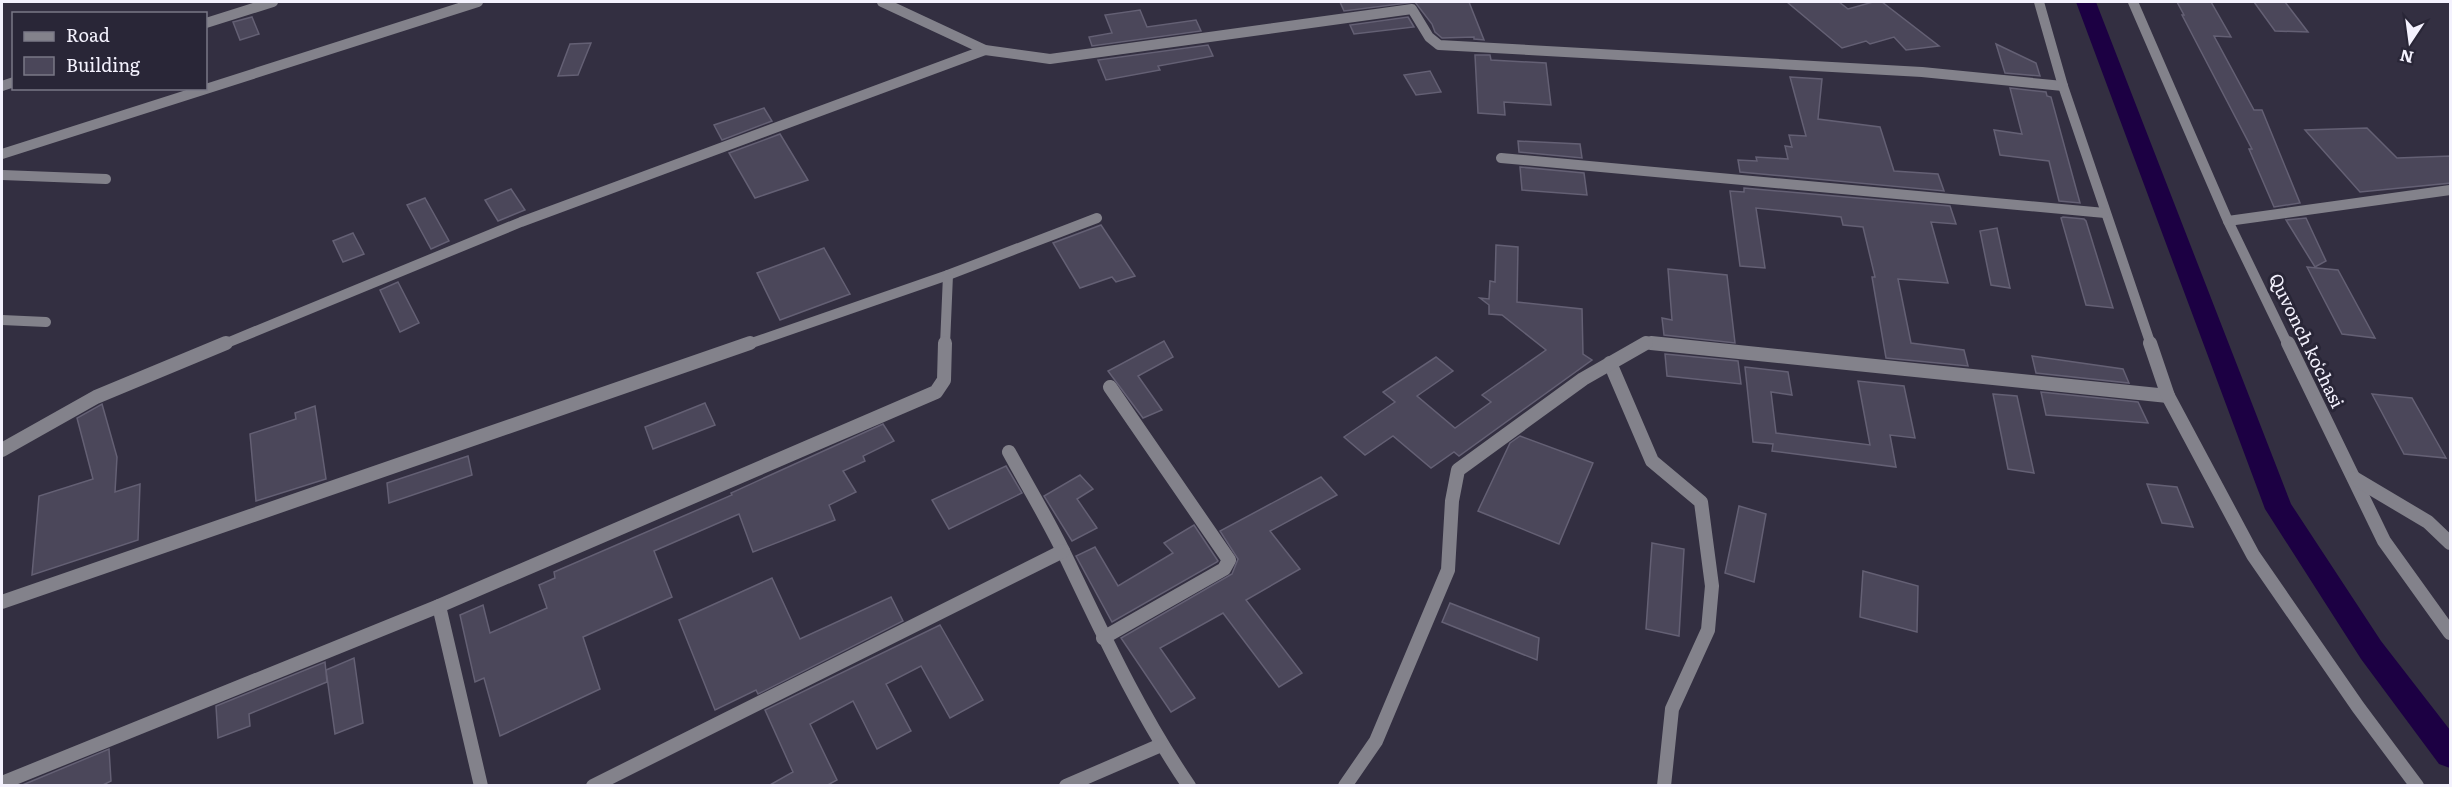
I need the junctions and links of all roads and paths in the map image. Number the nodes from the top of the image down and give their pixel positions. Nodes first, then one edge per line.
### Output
1 (273, 2) edge
2 (478, 2) edge
3 (882, 2) edge
4 (2039, 2) edge
5 (2133, 2) edge
6 (1410, 5) edge
7 (207, 22) edge
8 (985, 50) junction
9 (2063, 86) junction
10 (207, 89) edge
11 (202, 90) edge
12 (2, 154) edge
13 (1501, 158) dead end
14 (2, 175) edge
15 (106, 179) dead end
16 (2451, 190) edge
17 (2105, 213) junction
18 (1097, 218) dead end
19 (2228, 221) junction
20 (948, 275) junction
21 (2, 320) edge
22 (46, 322) dead end
23 (1610, 363) junction
24 (1110, 387) dead end
25 (2168, 396) junction
26 (2, 450) edge
27 (1009, 452) dead end
28 (2353, 477) junction
29 (2451, 543) edge
30 (1063, 551) junction
31 (2, 602) edge
32 (439, 606) junction
33 (2451, 633) edge
34 (1103, 638) junction
35 (1161, 745) junction
36 (2, 783) edge
37 (481, 786) edge
38 (593, 786) edge
39 (1066, 786) edge
40 (1189, 786) edge
41 (1345, 786) edge
42 (1664, 786) edge
43 (2417, 786) edge

1 - 7 street
2 - 10 street
3 - 8 street
4 - 9 street
5 - 19 street, Quvonch koʻchasi
6 - 8 street
6 - 9 street
8 - 26 street
9 - 17 street
11 - 12 street
13 - 17 street
14 - 15 street
16 - 19 street
17 - 25 street
18 - 20 street
19 - 28 street, Quvonch koʻchasi
20 - 31 street
20 - 32 street
21 - 22 street
23 - 25 street
23 - 41 street
23 - 42 street
24 - 34 street
25 - 43 street
27 - 30 street
28 - 29 street
28 - 33 street, Quvonch koʻchasi
30 - 34 street
30 - 38 street
32 - 36 street
32 - 37 street
34 - 35 street
35 - 39 street
35 - 40 street

